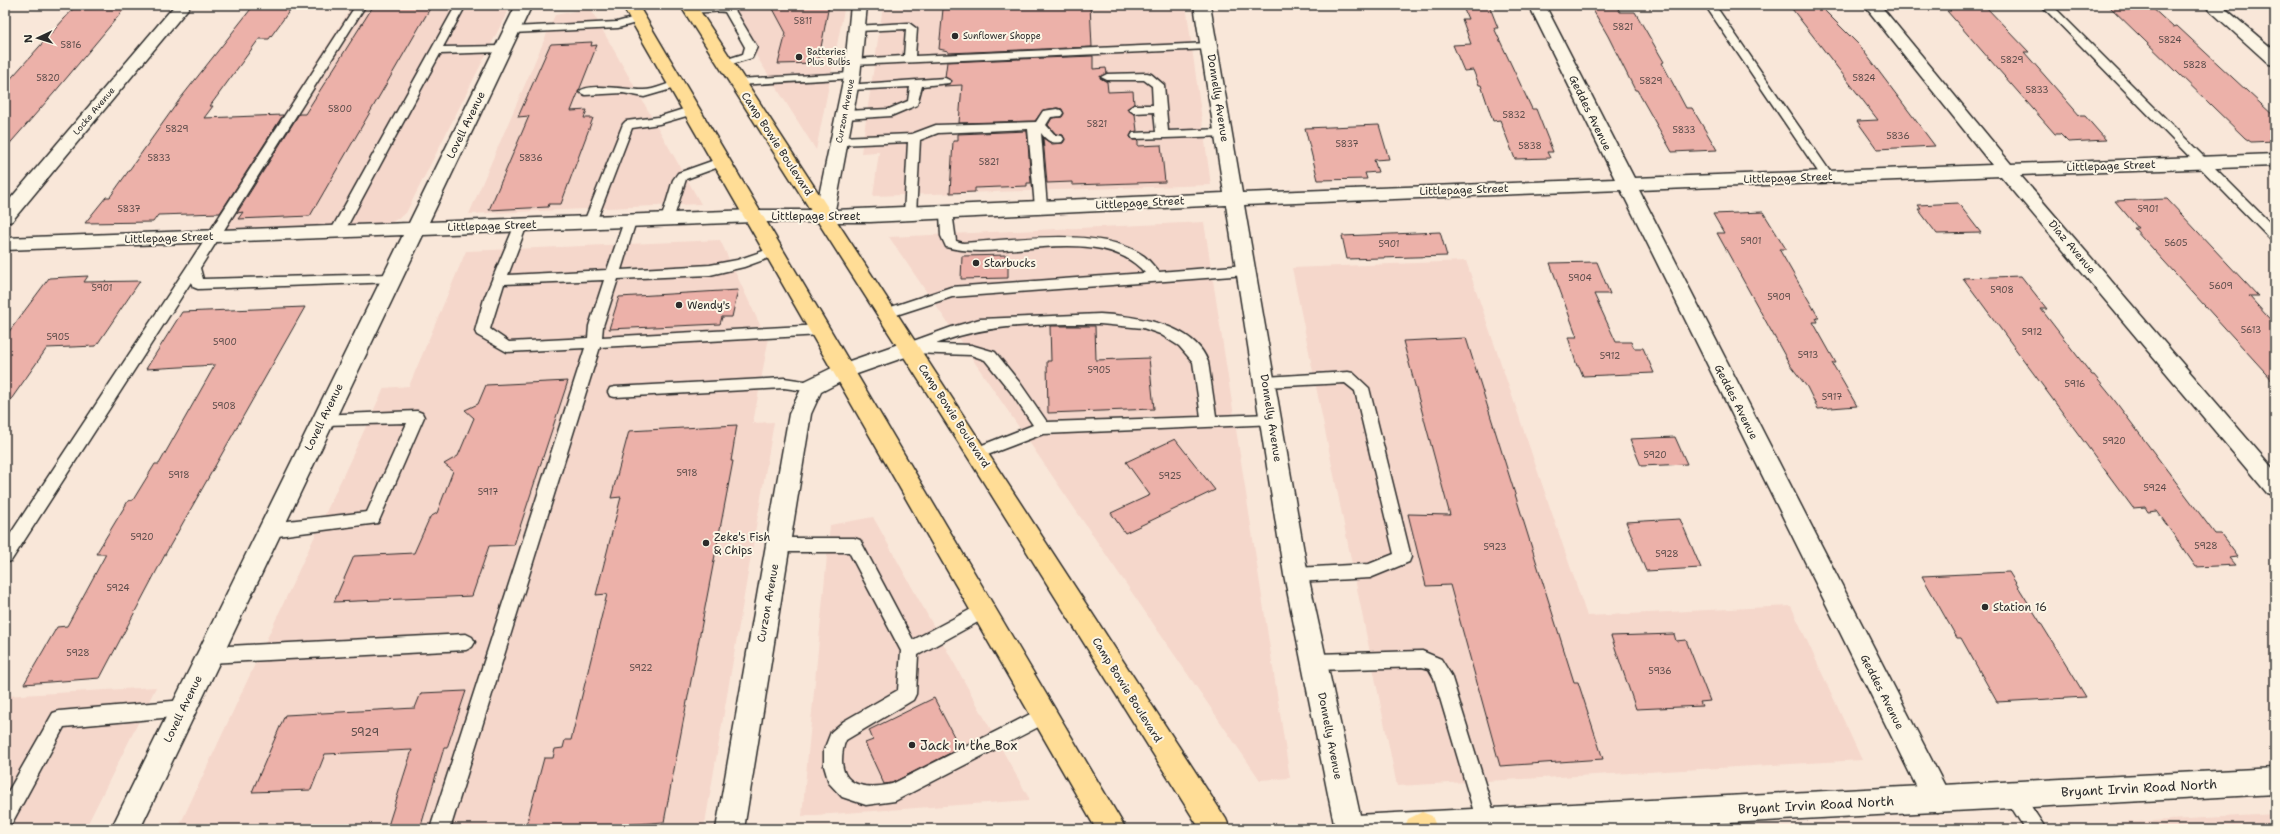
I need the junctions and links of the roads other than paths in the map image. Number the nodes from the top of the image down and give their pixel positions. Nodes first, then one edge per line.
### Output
1 (183, 5) edge
2 (360, 5) edge
3 (461, 5) edge
4 (524, 5) edge
5 (859, 5) edge
6 (1202, 5) edge
7 (1537, 5) edge
8 (1710, 5) edge
9 (1872, 5) edge
10 (2046, 5) edge
11 (2212, 5) edge
12 (690, 7) edge
13 (634, 12) edge
14 (858, 28) junction
15 (508, 39) junction
16 (1209, 46) junction
17 (436, 51) junction
18 (909, 58) junction
19 (2275, 60) edge
20 (725, 63) junction
21 (852, 75) junction
22 (1107, 77) dead end
23 (945, 81) dead end
24 (738, 82) junction
25 (918, 83) junction
26 (678, 84) junction
27 (584, 92) dead end
28 (1159, 108) junction
29 (1134, 109) dead end
30 (693, 110) junction
31 (1057, 113) dead end
32 (844, 115) junction
33 (1037, 125) junction
34 (1224, 133) junction
35 (1163, 135) junction
36 (1137, 136) dead end
37 (914, 138) junction
38 (1058, 139) dead end
39 (839, 141) junction
40 (2275, 160) edge
41 (723, 161) junction
42 (2202, 163) junction
43 (2006, 170) junction
44 (1828, 176) junction
45 (1625, 184) junction
46 (1235, 198) junction
47 (1041, 207) junction
48 (946, 212) junction
49 (910, 214) junction
50 (754, 216) junction
51 (824, 216) junction
52 (5, 217) edge
53 (667, 220) junction
54 (630, 221) junction
55 (590, 222) junction
56 (521, 225) junction
57 (415, 229) junction
58 (337, 232) junction
59 (2275, 236) edge
60 (213, 237) junction
61 (5, 244) edge
62 (775, 251) junction
63 (193, 268) junction
64 (1246, 270) junction
65 (612, 276) junction
66 (1156, 277) junction
67 (391, 279) junction
68 (499, 280) junction
69 (887, 313) junction
70 (822, 330) junction
71 (594, 343) junction
72 (910, 348) junction
73 (846, 370) junction
74 (1265, 382) junction
75 (813, 387) junction
76 (615, 392) dead end
77 (323, 419) junction
78 (1271, 420) junction
79 (1209, 421) junction
80 (1043, 428) junction
81 (978, 453) junction
82 (2275, 487) edge
83 (270, 530) junction
84 (778, 545) junction
85 (5, 556) edge
86 (1296, 575) junction
87 (983, 612) junction
88 (466, 642) dead end
89 (910, 651) junction
90 (209, 655) junction
91 (1314, 662) junction
92 (184, 708) junction
93 (1044, 715) junction
94 (2275, 781) edge
95 (2012, 794) junction
96 (1936, 799) junction
97 (5, 816) edge
98 (1644, 821) edge
99 (1487, 825) edge
100 (1420, 827) edge
101 (125, 829) edge
102 (440, 829) edge
103 (730, 829) edge
104 (1112, 829) edge
105 (1216, 829) edge
106 (1349, 829) edge
107 (1356, 829) edge
108 (2036, 829) edge

1 - 52 street, Locke Avenue
2 - 60 lane
3 - 17 lane
4 - 15 street, Lovell Avenue
5 - 14 street, Curzon Avenue
6 - 16 street, Donnelly Avenue
7 - 45 street, Geddes Avenue
8 - 44 lane
9 - 43 street, Diaz Avenue
10 - 42 lane
11 - 19 street
12 - 20 main road, Camp Bowie Boulevard
12 - 20 lane
13 - 15 lane
13 - 26 main road
14 - 18 lane
14 - 21 street, Curzon Avenue
15 - 17 lane
15 - 57 street, Lovell Avenue
16 - 18 lane
16 - 34 street, Donnelly Avenue
17 - 58 lane
18 - 21 lane
20 - 24 main road, Camp Bowie Boulevard
21 - 24 lane
21 - 25 lane
21 - 32 street, Curzon Avenue
22 - 28 lane
23 - 25 lane
24 - 51 main road, Camp Bowie Boulevard
25 - 32 lane
26 - 27 lane
26 - 30 main road
28 - 29 lane
28 - 35 lane
30 - 41 main road
30 - 55 lane
31 - 33 lane
32 - 39 street, Curzon Avenue
33 - 37 lane
33 - 38 lane
33 - 47 lane
34 - 35 lane
34 - 46 street, Donnelly Avenue
35 - 36 lane
37 - 39 lane
37 - 49 lane
39 - 51 street, Curzon Avenue
40 - 42 street, Littlepage Street
41 - 50 main road
41 - 53 lane
42 - 43 street, Littlepage Street
42 - 59 lane
43 - 44 street, Littlepage Street
43 - 82 street, Diaz Avenue
44 - 45 street, Littlepage Street
45 - 46 street, Littlepage Street
45 - 96 street, Geddes Avenue
46 - 47 street, Littlepage Street
46 - 64 street, Donnelly Avenue
47 - 48 street, Littlepage Street
48 - 49 street, Littlepage Street
48 - 66 lane
49 - 51 street, Littlepage Street
50 - 51 street, Littlepage Street
50 - 53 street, Littlepage Street
50 - 62 main road
51 - 69 main road, Camp Bowie Boulevard
53 - 54 street, Littlepage Street
54 - 55 street, Littlepage Street
54 - 65 lane
55 - 56 street, Littlepage Street
56 - 57 street, Littlepage Street
56 - 68 lane
57 - 58 street, Littlepage Street
57 - 67 street, Lovell Avenue
58 - 60 street, Littlepage Street
60 - 61 street, Littlepage Street
60 - 63 lane
62 - 65 lane
62 - 70 main road
63 - 67 lane
63 - 85 lane
64 - 66 lane
64 - 74 street, Donnelly Avenue
65 - 68 lane
65 - 71 lane
66 - 69 lane
67 - 77 street, Lovell Avenue
68 - 71 lane
69 - 72 main road, Camp Bowie Boulevard
70 - 71 lane
70 - 73 main road
71 - 102 lane
72 - 73 street
72 - 79 lane
72 - 80 lane
72 - 81 main road, Camp Bowie Boulevard
73 - 75 street
73 - 87 main road
74 - 78 street, Donnelly Avenue
74 - 86 lane
75 - 76 lane
75 - 84 street, Curzon Avenue
77 - 83 street, Lovell Avenue
77 - 83 lane
78 - 79 lane
78 - 86 street, Donnelly Avenue
79 - 80 lane
80 - 81 lane
81 - 105 main road, Camp Bowie Boulevard
83 - 90 street, Lovell Avenue
84 - 89 lane
84 - 103 street, Curzon Avenue
86 - 91 street, Donnelly Avenue
87 - 89 lane
87 - 93 main road
88 - 90 lane
89 - 93 lane
90 - 92 street, Lovell Avenue
91 - 99 lane
91 - 106 street, Donnelly Avenue
92 - 97 lane
92 - 101 street, Lovell Avenue
93 - 104 main road
94 - 95 street, Bryant Irvin Road North
95 - 96 street, Bryant Irvin Road North
95 - 108 lane
96 - 98 street, Bryant Irvin Road North
98 - 99 street, Bryant Irvin Road North
99 - 100 street, Bryant Irvin Road North
100 - 107 street, Bryant Irvin Road North

